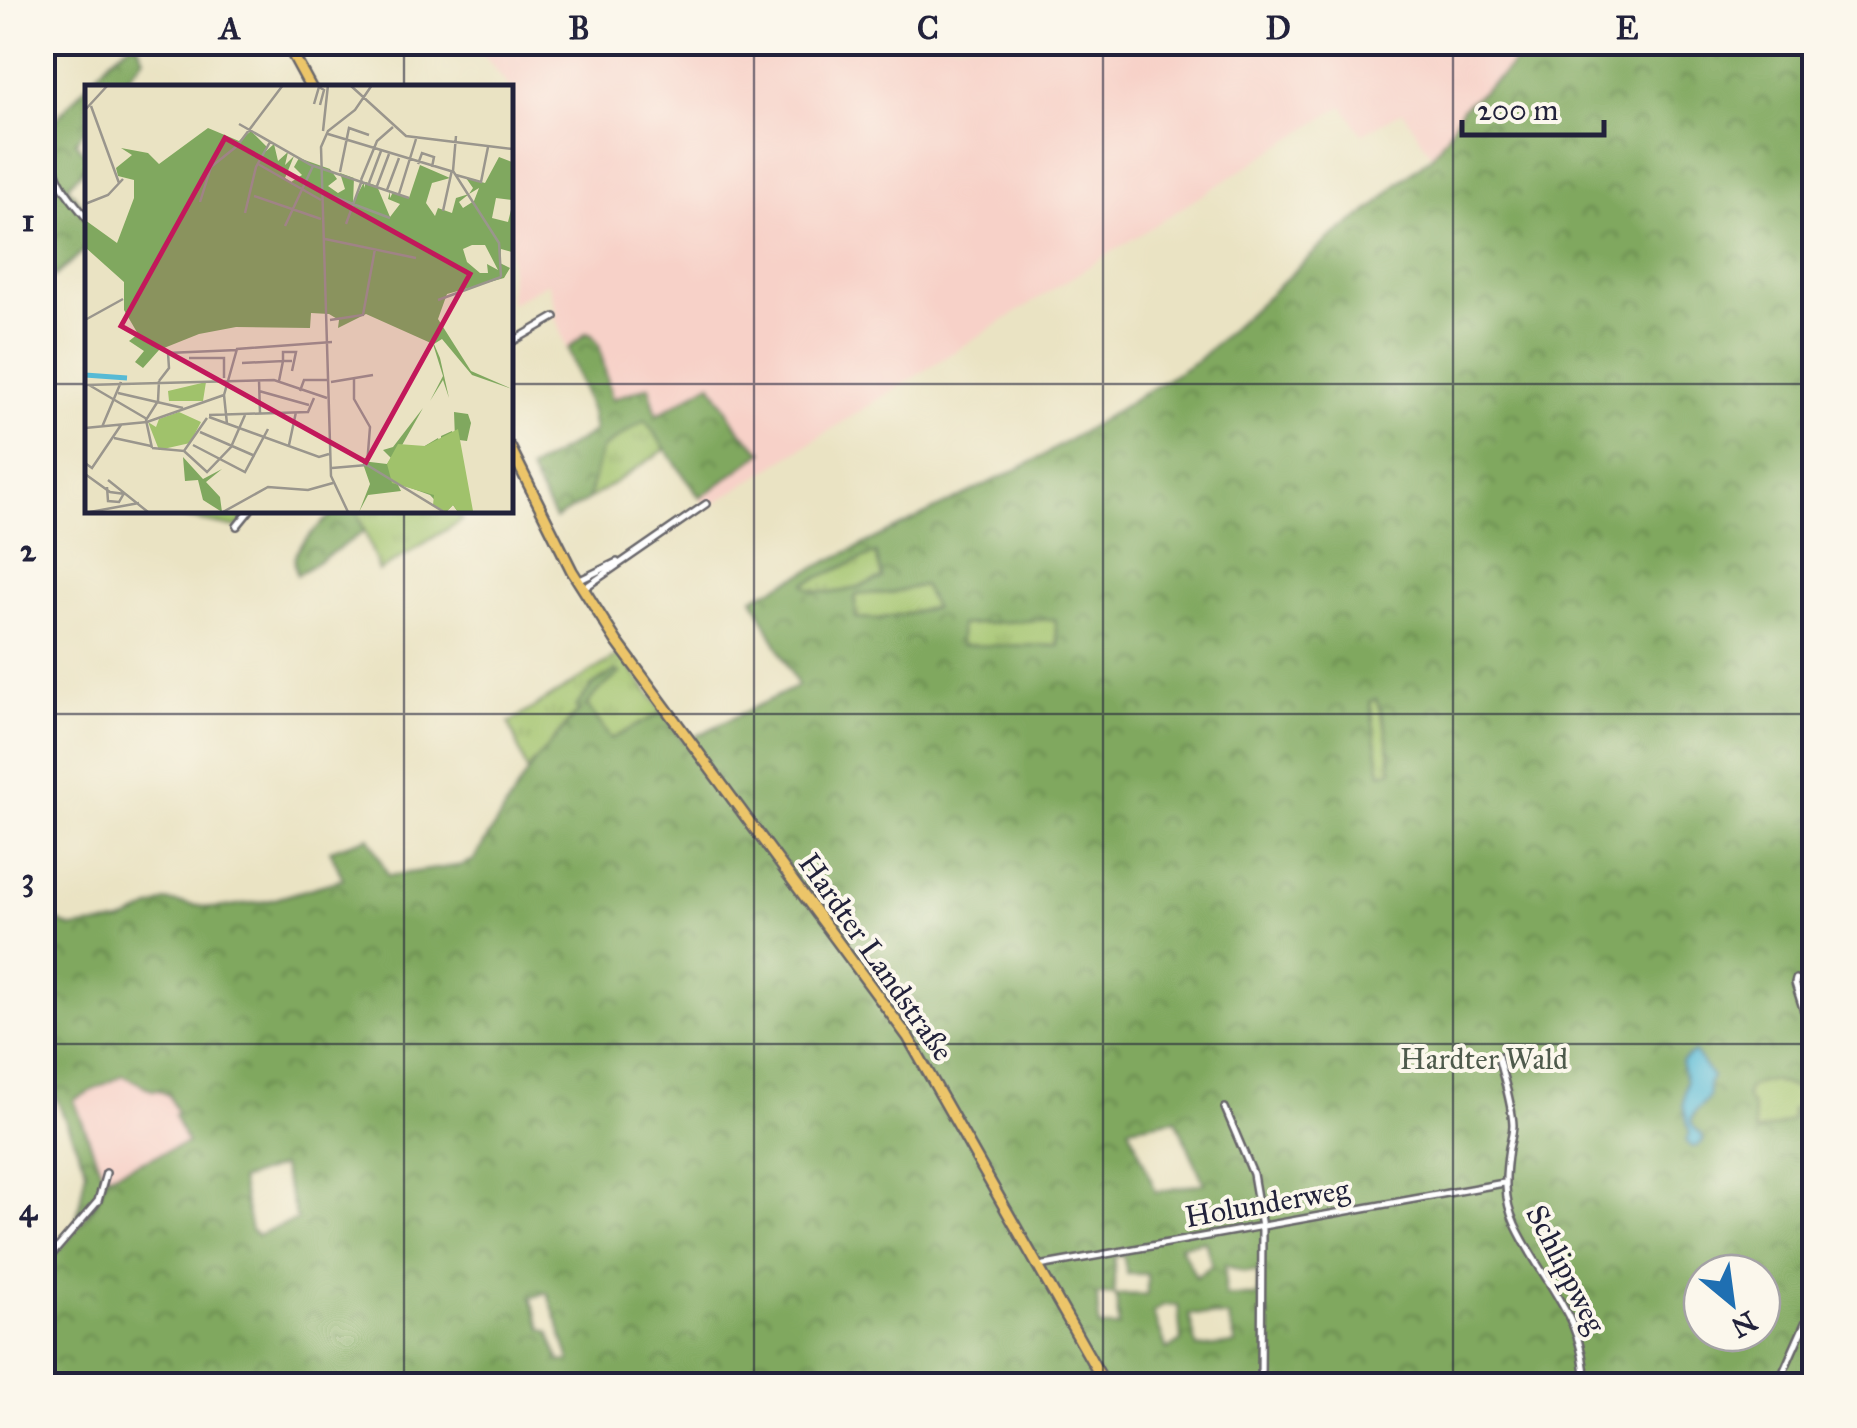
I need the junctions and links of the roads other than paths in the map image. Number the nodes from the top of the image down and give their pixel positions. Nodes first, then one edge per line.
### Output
1 (286, 42) edge
2 (309, 85) edge
3 (42, 94) edge
4 (85, 216) edge
5 (555, 317) dead end
6 (512, 341) edge
7 (512, 452) edge
8 (706, 504) dead end
9 (248, 512) edge
10 (237, 526) dead end
11 (624, 559) junction
12 (595, 582) junction
13 (580, 585) junction
14 (595, 608) junction
15 (1796, 979) dead end
16 (1498, 1056) dead end
17 (1814, 1060) edge
18 (1225, 1108) dead end
19 (106, 1174) dead end
20 (1504, 1183) junction
21 (1262, 1227) junction
22 (42, 1266) edge
23 (1038, 1266) junction
24 (1814, 1302) edge
25 (1104, 1382) edge
26 (1261, 1382) edge
27 (1586, 1383) edge
28 (1778, 1386) edge

1 - 2 main road
3 - 4 street
5 - 6 street
7 - 13 main road, Hardter Landstraße
8 - 11 street
9 - 10 street
11 - 12 street
11 - 13 street
12 - 13 street
12 - 14 street
13 - 14 main road, Hardter Landstraße
14 - 23 main road, Hardter Landstraße
15 - 17 street
16 - 20 street, Schlippweg
18 - 21 street
19 - 22 street
20 - 21 street, Holunderweg
20 - 27 street, Schlippweg
21 - 23 street, Holunderweg
21 - 26 street
23 - 25 main road, Hardter Landstraße
24 - 28 street
25 - 26 street
26 - 27 street

